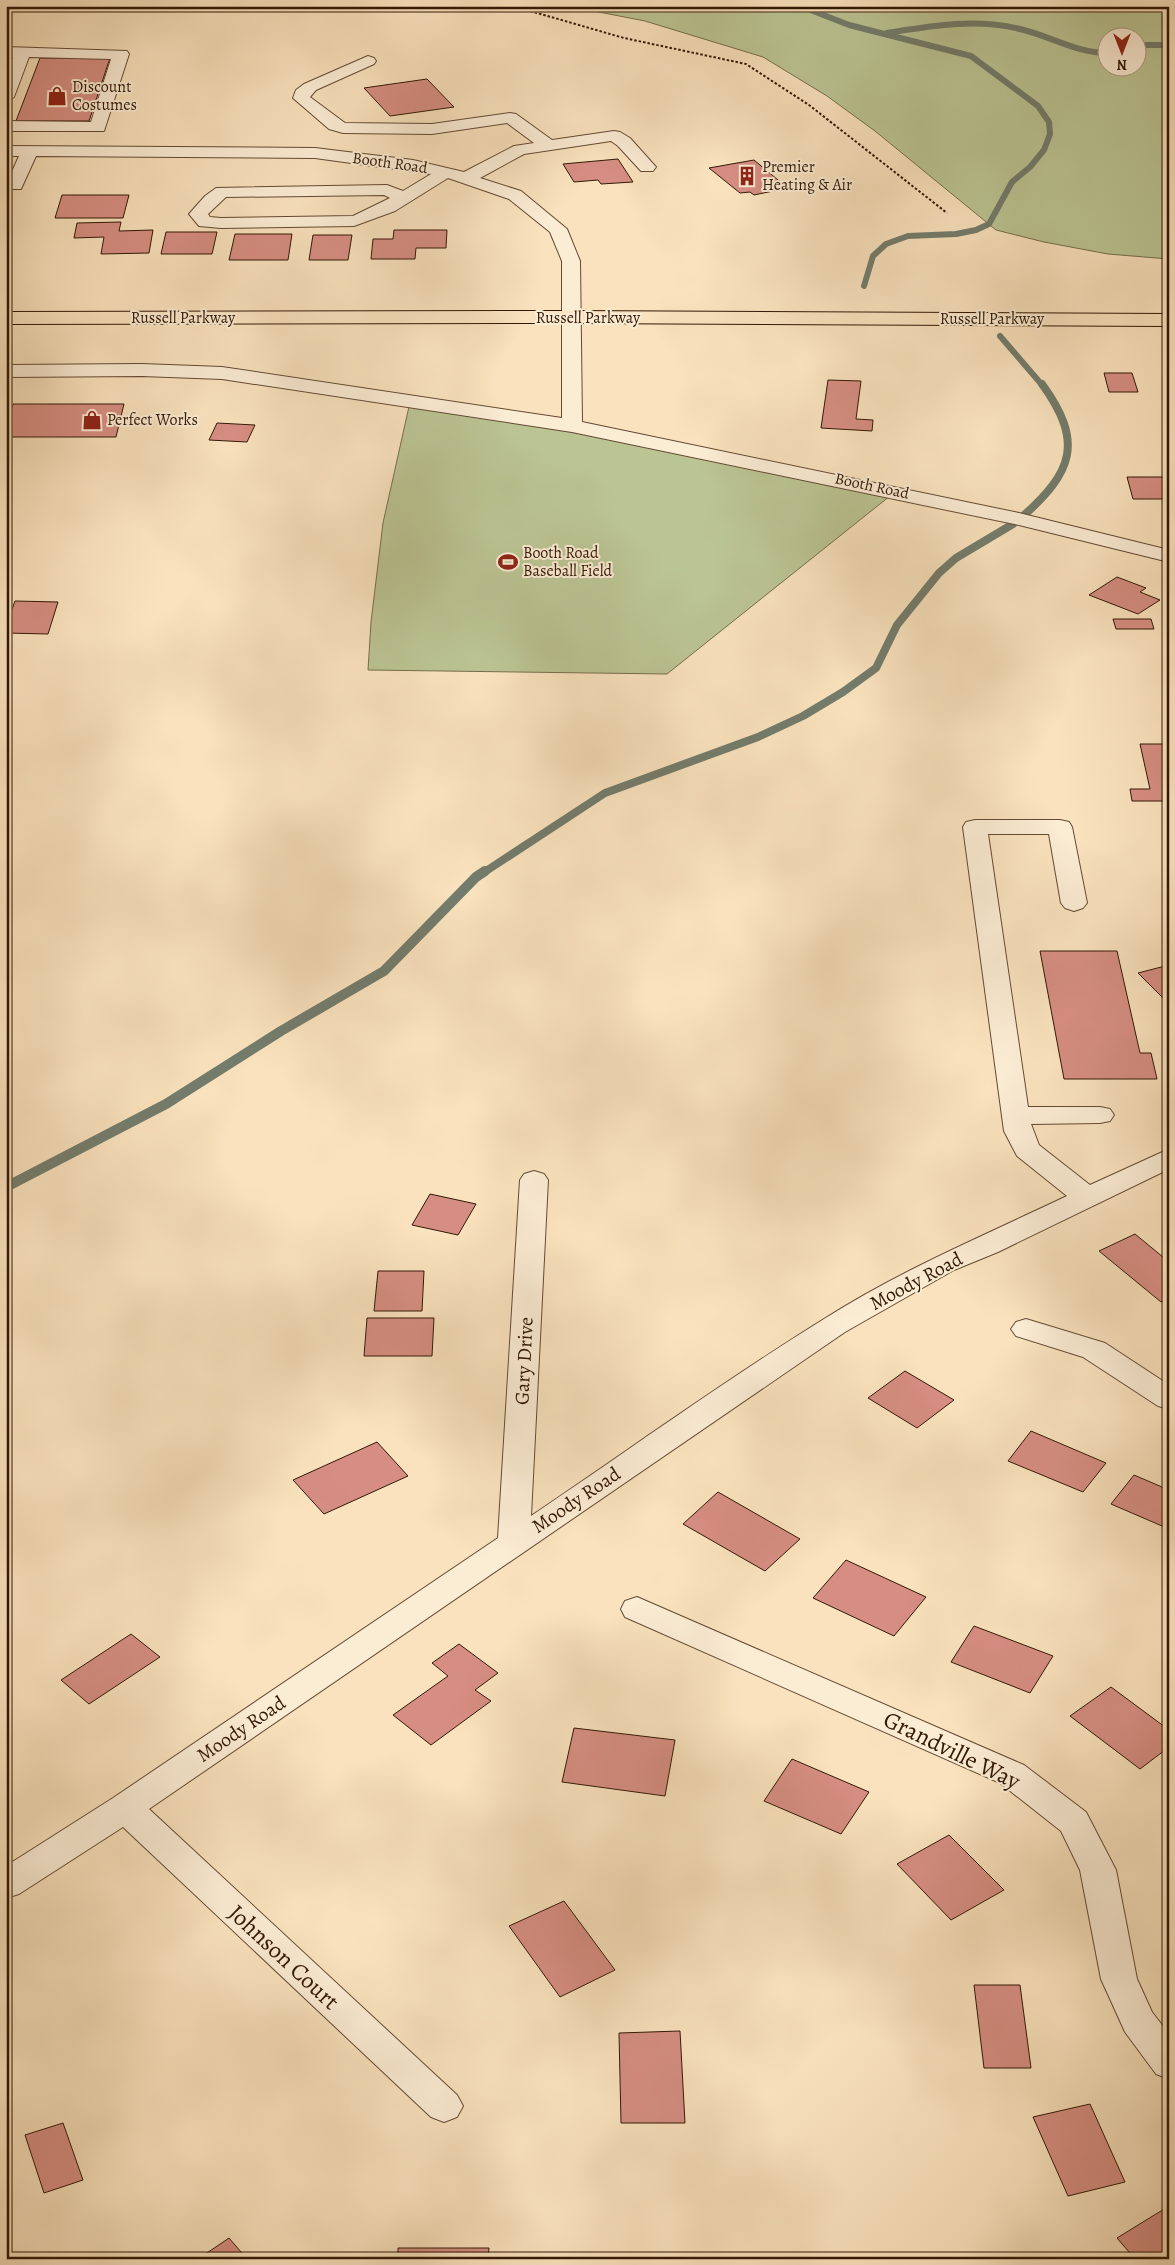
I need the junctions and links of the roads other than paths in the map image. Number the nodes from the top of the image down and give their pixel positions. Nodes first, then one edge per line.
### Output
1 (14, 52) edge
2 (368, 61) dead end
3 (6, 97) edge
4 (6, 126) edge
5 (548, 145) junction
6 (6, 151) edge
7 (30, 151) junction
8 (223, 152) junction
9 (647, 167) dead end
10 (446, 172) junction
11 (466, 178) junction
12 (219, 181) junction
13 (15, 185) dead end
14 (403, 198) junction
15 (571, 317) junction
16 (6, 320) edge
17 (1169, 320) edge
18 (6, 371) edge
19 (572, 426) junction
20 (1169, 556) edge
21 (1074, 903) dead end
22 (1100, 1115) dead end
23 (1015, 1116) junction
24 (1169, 1158) edge
25 (534, 1180) dead end
26 (1087, 1197) junction
27 (1026, 1329) dead end
28 (1169, 1399) edge
29 (514, 1542) junction
30 (637, 1609) dead end
31 (125, 1808) junction
32 (6, 1884) edge
33 (1169, 2063) edge
34 (444, 2106) dead end

1 - 3 street
1 - 4 street
2 - 5 street
5 - 9 street
5 - 11 street
6 - 7 street, Booth Road
7 - 8 street, Booth Road
7 - 13 street
8 - 10 street, Booth Road
8 - 12 street
10 - 11 street, Booth Road
10 - 14 street
11 - 15 street, Booth Road
12 - 14 street
12 - 14 street
15 - 16 main road, Russell Parkway
15 - 17 main road, Russell Parkway
15 - 19 street, Booth Road
18 - 19 street, Booth Road
19 - 20 street, Booth Road
21 - 23 street
22 - 23 street
23 - 26 street
24 - 26 street, Moody Road
25 - 29 street, Gary Drive
26 - 29 street, Moody Road
27 - 28 street
29 - 31 street, Moody Road
30 - 33 street, Grandville Way
31 - 32 street, Moody Road
31 - 34 street, Johnson Court

